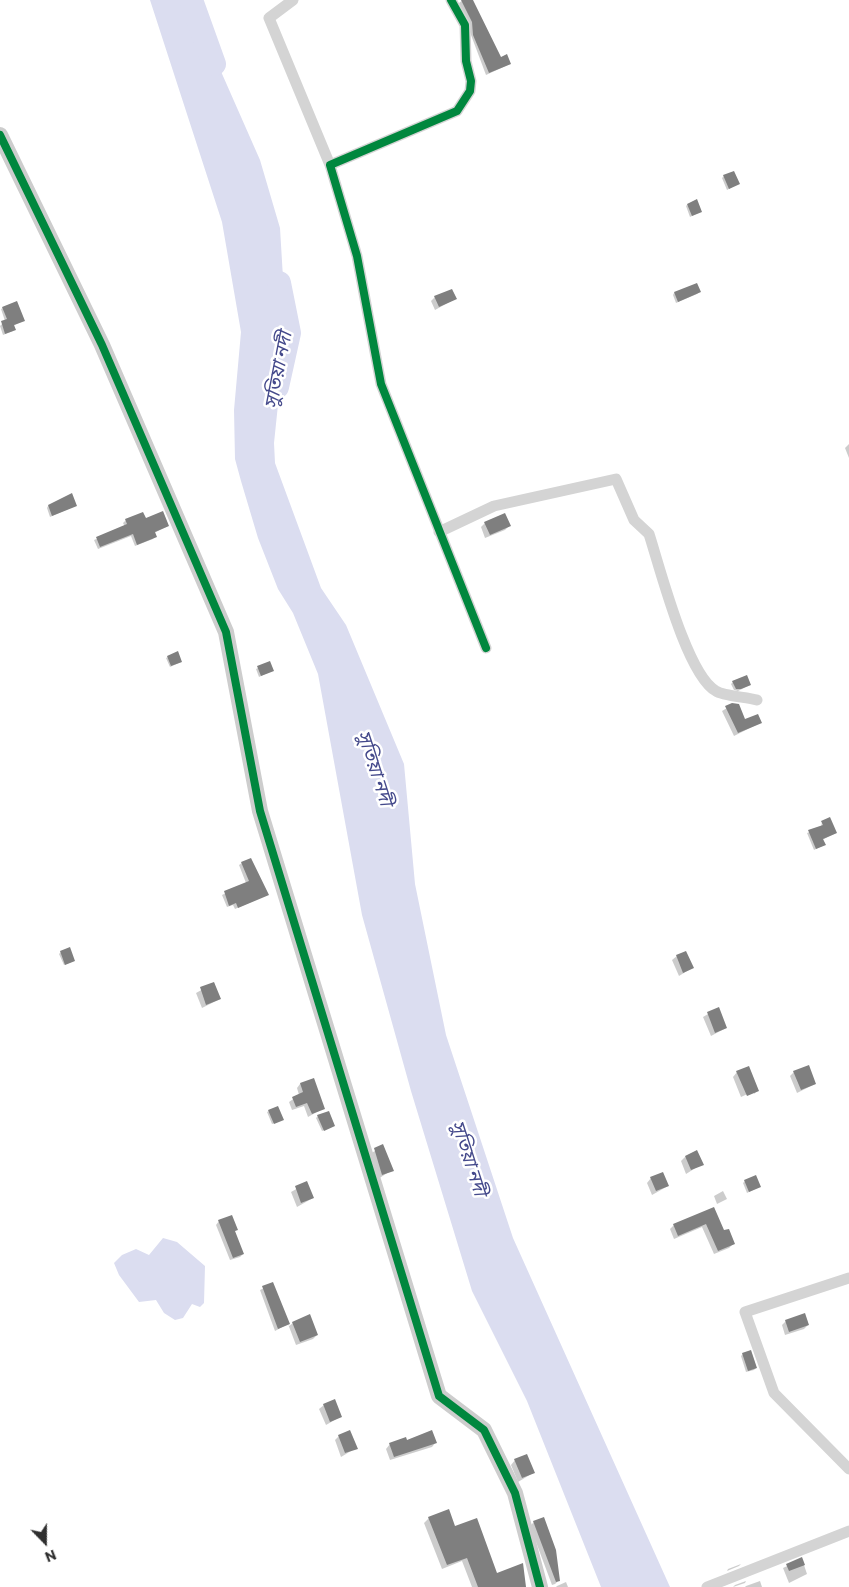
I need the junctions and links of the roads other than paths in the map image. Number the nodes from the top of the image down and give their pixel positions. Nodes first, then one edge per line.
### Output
1 (293, 0) edge
2 (451, 0) edge
3 (0, 135) edge
4 (330, 165) junction
5 (439, 532) junction
6 (486, 648) dead end
7 (757, 700) dead end
8 (849, 1278) edge
9 (849, 1469) edge
10 (849, 1531) edge
11 (540, 1587) edge
12 (707, 1587) edge

1 - 4 street
2 - 4 street
3 - 11 street
4 - 5 street
5 - 6 street
5 - 7 street
8 - 9 street
10 - 12 street

